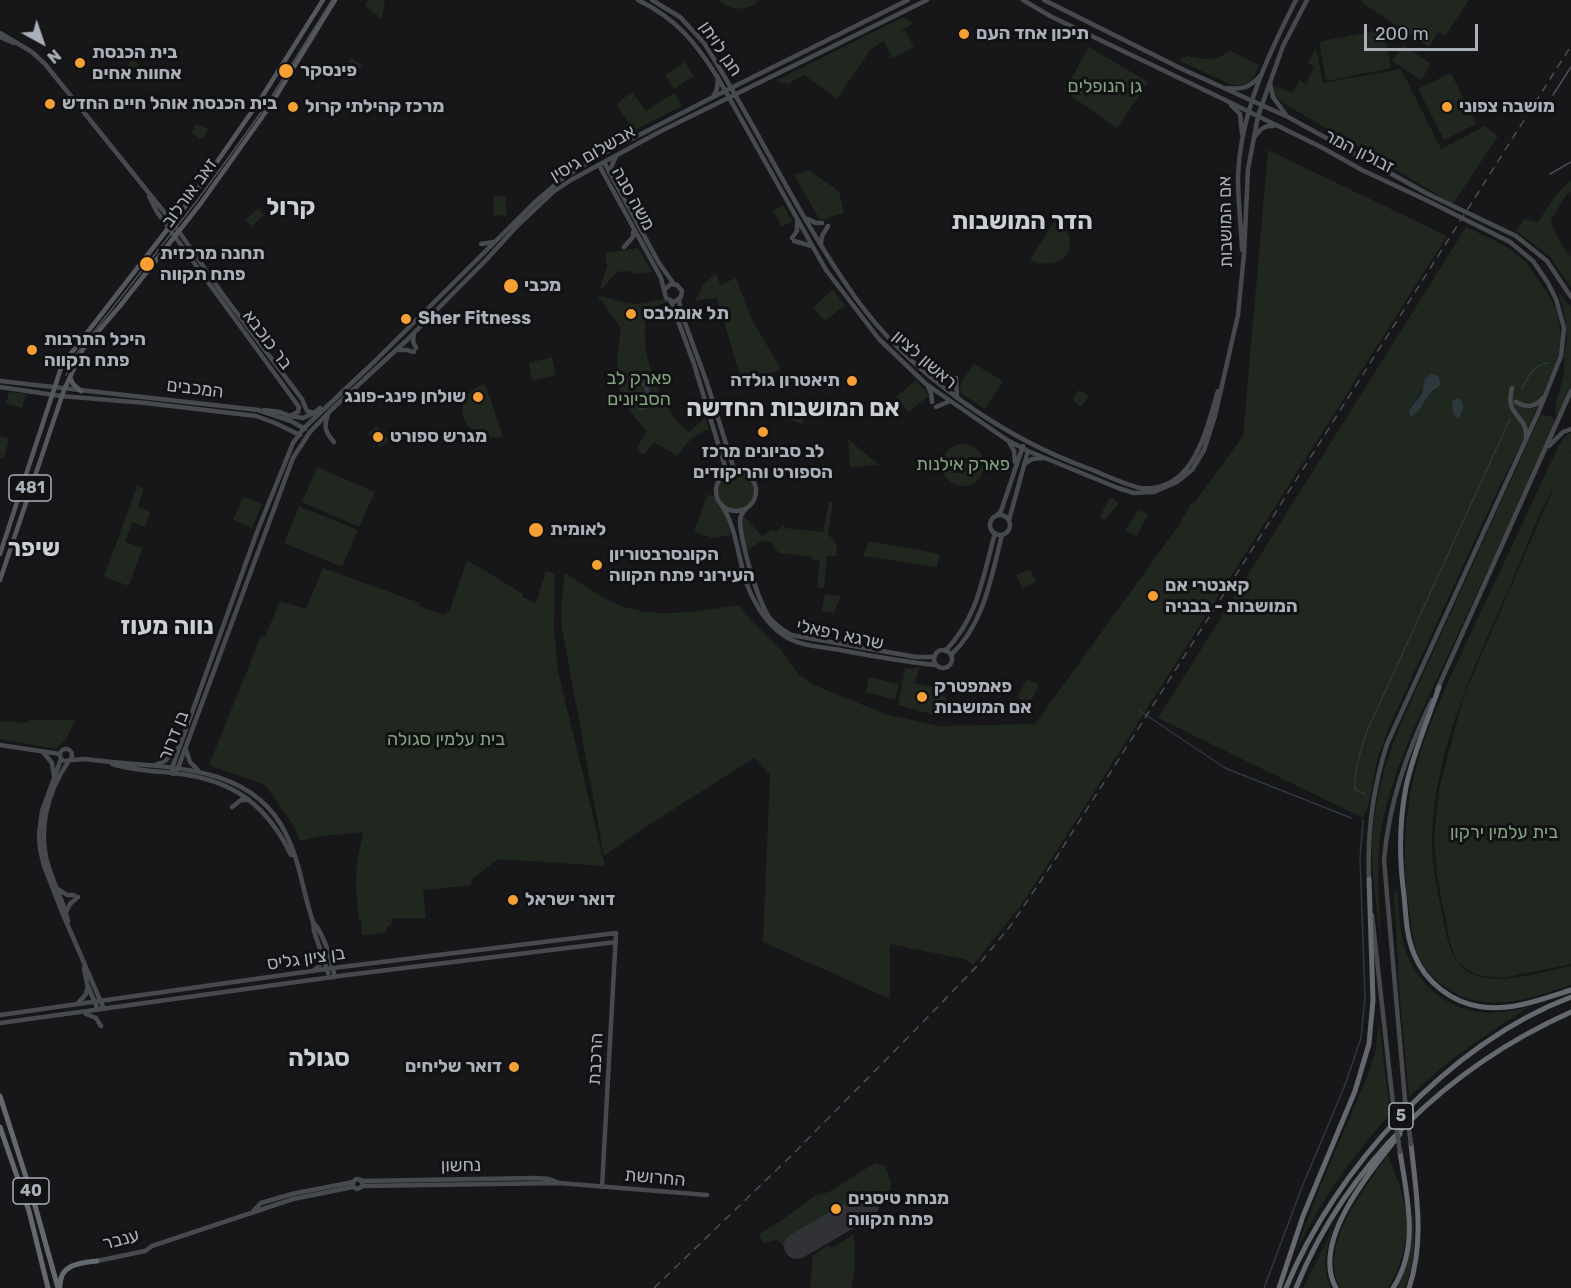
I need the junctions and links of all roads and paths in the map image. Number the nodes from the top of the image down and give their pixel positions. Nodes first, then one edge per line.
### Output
1 (323, 0) edge
2 (335, 0) edge
3 (638, 0) edge
4 (653, 0) edge
5 (908, 0) edge
6 (927, 0) edge
7 (1023, 0) edge
8 (1044, 0) edge
9 (1296, 0) edge
10 (1307, 0) edge
11 (0, 35) edge
12 (723, 73) junction
13 (1262, 74) junction
14 (718, 78) junction
15 (741, 83) junction
16 (1269, 83) junction
17 (1223, 87) junction
18 (748, 88) junction
19 (728, 89) junction
20 (734, 95) junction
21 (712, 97) junction
22 (728, 98) junction
23 (1221, 98) junction
24 (1253, 101) junction
25 (718, 102) junction
26 (1261, 104) junction
27 (741, 107) junction
28 (734, 108) junction
29 (1249, 112) junction
30 (1258, 117) junction
31 (1288, 117) junction
32 (1275, 126) junction
33 (1252, 141) junction
34 (1241, 146) junction
35 (616, 156) junction
36 (598, 158) junction
37 (602, 164) junction
38 (586, 172) junction
39 (609, 172) junction
40 (606, 180) junction
41 (147, 191) junction
42 (1427, 197) junction
43 (804, 216) junction
44 (797, 220) junction
45 (173, 223) junction
46 (632, 226) junction
47 (169, 228) junction
48 (179, 232) junction
49 (176, 237) junction
50 (496, 241) junction
51 (481, 244) dead end
52 (812, 246) junction
53 (624, 247) dead end
54 (822, 247) junction
55 (674, 284) junction
56 (665, 289) junction
57 (1571, 297) edge
58 (679, 300) junction
59 (671, 302) junction
60 (415, 332) junction
61 (395, 351) junction
62 (70, 376) junction
63 (930, 377) junction
64 (0, 381) edge
65 (926, 384) junction
66 (0, 387) edge
67 (55, 388) junction
68 (1512, 388) dead end
69 (64, 390) junction
70 (81, 391) junction
71 (1547, 393) junction
72 (1570, 394) edge
73 (52, 395) junction
74 (62, 396) junction
75 (957, 398) junction
76 (950, 401) junction
77 (330, 402) junction
78 (932, 402) dead end
79 (1516, 402) dead end
80 (1571, 406) edge
81 (936, 407) dead end
82 (258, 410) junction
83 (330, 411) junction
84 (314, 413) junction
85 (290, 416) junction
86 (283, 427) junction
87 (304, 428) junction
88 (1571, 429) edge
89 (310, 432) junction
90 (299, 435) junction
91 (305, 438) junction
92 (1007, 440) junction
93 (334, 442) dead end
94 (1028, 442) junction
95 (293, 443) junction
96 (1524, 444) junction
97 (1021, 448) junction
98 (1202, 450) junction
99 (1028, 451) junction
100 (1543, 456) junction
101 (1047, 459) junction
102 (1024, 465) junction
103 (738, 470) junction
104 (1015, 471) junction
105 (722, 476) junction
106 (721, 504) junction
107 (746, 508) junction
108 (996, 516) junction
109 (1009, 520) junction
110 (258, 532) junction
111 (995, 533) junction
112 (1002, 534) junction
113 (250, 536) dead end
114 (0, 554) edge
115 (0, 580) edge
116 (945, 651) junction
117 (951, 655) junction
118 (934, 657) junction
119 (936, 665) junction
120 (1439, 687) junction
121 (0, 745) edge
122 (183, 746) junction
123 (43, 752) junction
124 (73, 754) junction
125 (60, 756) junction
126 (85, 759) junction
127 (69, 761) junction
128 (103, 762) junction
129 (154, 766) junction
130 (175, 770) junction
131 (201, 772) junction
132 (54, 777) junction
133 (251, 801) junction
134 (232, 807) dead end
135 (298, 868) junction
136 (1369, 879) junction
137 (57, 888) junction
138 (66, 912) junction
139 (313, 922) junction
140 (70, 930) junction
141 (616, 933) joint
142 (616, 942) junction
143 (321, 950) junction
144 (84, 965) junction
145 (330, 969) junction
146 (313, 972) junction
147 (334, 980) junction
148 (87, 984) junction
149 (1571, 990) edge
150 (1571, 997) edge
151 (101, 999) junction
152 (94, 1000) junction
153 (76, 1004) junction
154 (112, 1008) junction
155 (104, 1009) junction
156 (98, 1010) junction
157 (1571, 1012) edge
158 (78, 1013) junction
159 (0, 1015) edge
160 (105, 1016) dead end
161 (0, 1023) edge
162 (101, 1026) dead end
163 (0, 1096) edge
164 (1413, 1118) junction
165 (0, 1127) edge
166 (1411, 1144) joint
167 (1400, 1152) joint
168 (362, 1183) junction
169 (353, 1185) junction
170 (602, 1187) junction
171 (706, 1195) dead end
172 (97, 1261) joint
173 (48, 1288) edge
174 (59, 1288) edge
175 (1279, 1288) edge
176 (1286, 1288) edge
177 (1296, 1288) edge
178 (1336, 1288) edge
179 (1393, 1288) edge
180 (1409, 1288) edge

1 - 45 main road, זאב אורלוב / 481
2 - 48 main road, זאב אורלוב / 481
3 - 14 street, חנן לויתן
4 - 12 street, חנן לויתן
5 - 15 street, אבשלום גיסין
6 - 18 street, אבשלום גיסין
7 - 23 street, זבולון המר
8 - 17 street, זבולון המר
9 - 13 street, אם המושבות
10 - 16 street, אם המושבות
11 - 41 street, בר כוכבא
12 - 15 street
12 - 19 street, חנן לויתן
13 - 17 street
13 - 24 street, אם המושבות
14 - 19 street, חנן לויתן
14 - 21 street
15 - 19 street, אבשלום גיסין
16 - 26 street, אם המושבות
16 - 31 street
17 - 24 street, זבולון המר
18 - 20 street, אבשלום גיסין
18 - 27 street
19 - 20 street, חנן לויתן
19 - 21 street, אבשלום גיסין
19 - 22 street, ראשון לציון
20 - 22 street, אבשלום גיסין
20 - 27 street, ראשון לציון
21 - 36 street, אבשלום גיסין
22 - 25 street, אבשלום גיסין
22 - 28 street, ראשון לציון
23 - 29 street, זבולון המר
23 - 34 street
24 - 26 street, זבולון המר
24 - 29 street, אם המושבות
25 - 28 street
25 - 35 street, אבשלום גיסין
26 - 30 street, אם המושבות
26 - 31 street, זבולון המר
27 - 43 street, ראשון לציון
28 - 44 street, ראשון לציון
29 - 30 street, זבולון המר
29 - 34 street, אם המושבות
30 - 32 street, זבולון המר
30 - 33 street, אם המושבות
31 - 42 street, זבולון המר
32 - 33 street
32 - 42 street, זבולון המר
33 - 98 street, אם המושבות
34 - 98 street, אם המושבות
35 - 37 street, אבשלום גיסין
35 - 39 street
36 - 37 street, משה סנה
36 - 50 street, אבשלום גיסין
37 - 38 street, אבשלום גיסין
37 - 39 street, משה סנה
37 - 40 street, משה סנה
38 - 40 street
38 - 60 street, אבשלום גיסין
39 - 55 street, משה סנה
40 - 46 street, משה סנה
41 - 45 street, בר כוכבא
41 - 47 street, בר כוכבא
42 - 57 street, זבולון המר, bridge
42 - 71 street, זבולון המר, bridge
43 - 54 street, ראשון לציון
43 - 54 street
44 - 52 street, ראשון לציון
44 - 52 street
45 - 47 main road, זאב אורלוב / 481
45 - 48 street, בר כוכבא
46 - 53 street
46 - 56 street, משה סנה
47 - 49 street, בר כוכבא
47 - 67 main road, זאב אורלוב / 481
48 - 49 main road, זאב אורלוב / 481
48 - 84 street, בר כוכבא
49 - 62 main road, זאב אורלוב / 481
49 - 85 street, בר כוכבא
50 - 51 street
50 - 77 street, אבשלום גיסין
52 - 65 street, ראשון לציון
54 - 63 street, ראשון לציון
55 - 56 street
55 - 58 street
56 - 59 street
58 - 59 street
58 - 103 street
59 - 105 street
60 - 61 street, אבשלום גיסין
60 - 61 street
61 - 83 street, אבשלום גיסין
62 - 69 main road, זאב אורלוב / 481
62 - 70 main road
63 - 75 street, ראשון לציון
63 - 75 street
64 - 67 street, המכבים
65 - 76 street, ראשון לציון
65 - 78 street
66 - 73 street, המכבים
67 - 69 street, המכבים
67 - 73 main road, 481
68 - 96 street
69 - 70 street, המכבים
69 - 74 main road, זאב אורלוב / 481
70 - 82 street, המכבים
71 - 79 street
71 - 96 street, זבולון המר
72 - 80 street
72 - 100 street
73 - 74 street, המכבים
73 - 114 main road, 481
74 - 86 street, המכבים
74 - 115 main road, 481
75 - 94 street, ראשון לציון
76 - 81 street
76 - 92 street, ראשון לציון
77 - 84 street
77 - 87 street, אבשלום גיסין
82 - 85 street
82 - 87 street, המכבים
83 - 89 street, אבשלום גיסין
83 - 93 street
84 - 85 street
86 - 90 street, המכבים
86 - 95 street
87 - 89 street, המכבים
87 - 90 street, אבשלום גיסין
88 - 100 street
89 - 91 street, אבשלום גיסין
90 - 91 street, המכבים
90 - 95 street, בן דרור
91 - 122 street, בן דרור
92 - 97 street, ראשון לציון
92 - 104 street
94 - 97 street
94 - 98 street, ראשון לציון
94 - 99 street
95 - 110 street, בן דרור
96 - 136 street, זבולון המר
97 - 99 street, ראשון לציון
97 - 104 street
98 - 101 street, ראשון לציון
99 - 101 street, ראשון לציון
99 - 102 street
100 - 120 street
101 - 102 street
102 - 109 street
103 - 105 street
103 - 107 street
104 - 108 street
105 - 106 street
106 - 107 street
106 - 119 street, שרגא רפאלי
107 - 118 street, שרגא רפאלי
108 - 109 street
108 - 111 street
109 - 112 street
110 - 113 street
110 - 122 street, בן דרור
111 - 112 street
111 - 116 street
112 - 117 street
116 - 117 street
116 - 118 street
117 - 119 street
118 - 119 street
120 - 149 highway
120 - 166 street, bridge
121 - 123 street
122 - 129 street
122 - 130 street, בן דרור
122 - 131 street
123 - 125 street
123 - 132 street
124 - 125 street
124 - 126 street
124 - 127 street
125 - 127 street
125 - 132 street
126 - 127 street
126 - 128 street
127 - 137 street
128 - 129 street
128 - 130 street
129 - 130 street
130 - 131 street
130 - 133 street
131 - 135 street
132 - 140 street
133 - 134 street
133 - 135 street
135 - 139 street
136 - 167 street, זבולון המר, bridge
136 - 175 highway
137 - 138 street
137 - 138 street
138 - 140 street
139 - 143 street
139 - 145 street
140 - 144 street
141 - 142 street, הרכבת
141 - 145 street, בן ציון גליס
142 - 147 street, בן ציון גליס
142 - 170 street, הרכבת
143 - 145 street
143 - 146 street
144 - 148 street
144 - 151 street
145 - 146 street, בן ציון גליס
145 - 147 street
146 - 151 street, בן ציון גליס
147 - 154 street, בן ציון גליס
148 - 152 street
148 - 153 street
150 - 176 highway, 5
151 - 152 street, בן ציון גליס
151 - 155 street
152 - 153 street, בן ציון גליס
152 - 156 street
153 - 159 street, בן ציון גליס
154 - 155 street, בן ציון גליס
154 - 160 street
155 - 156 street, בן ציון גליס
156 - 158 street, בן ציון גליס
157 - 164 highway, 5
158 - 161 street, בן ציון גליס
158 - 162 street
163 - 174 highway, 40
164 - 177 highway, 5
164 - 178 highway
165 - 173 highway, 40
166 - 180 highway
167 - 179 highway
168 - 169 street
168 - 169 street
168 - 170 street, נחשון
169 - 172 street, ענבר
170 - 171 street, החרושת
172 - 174 highway

